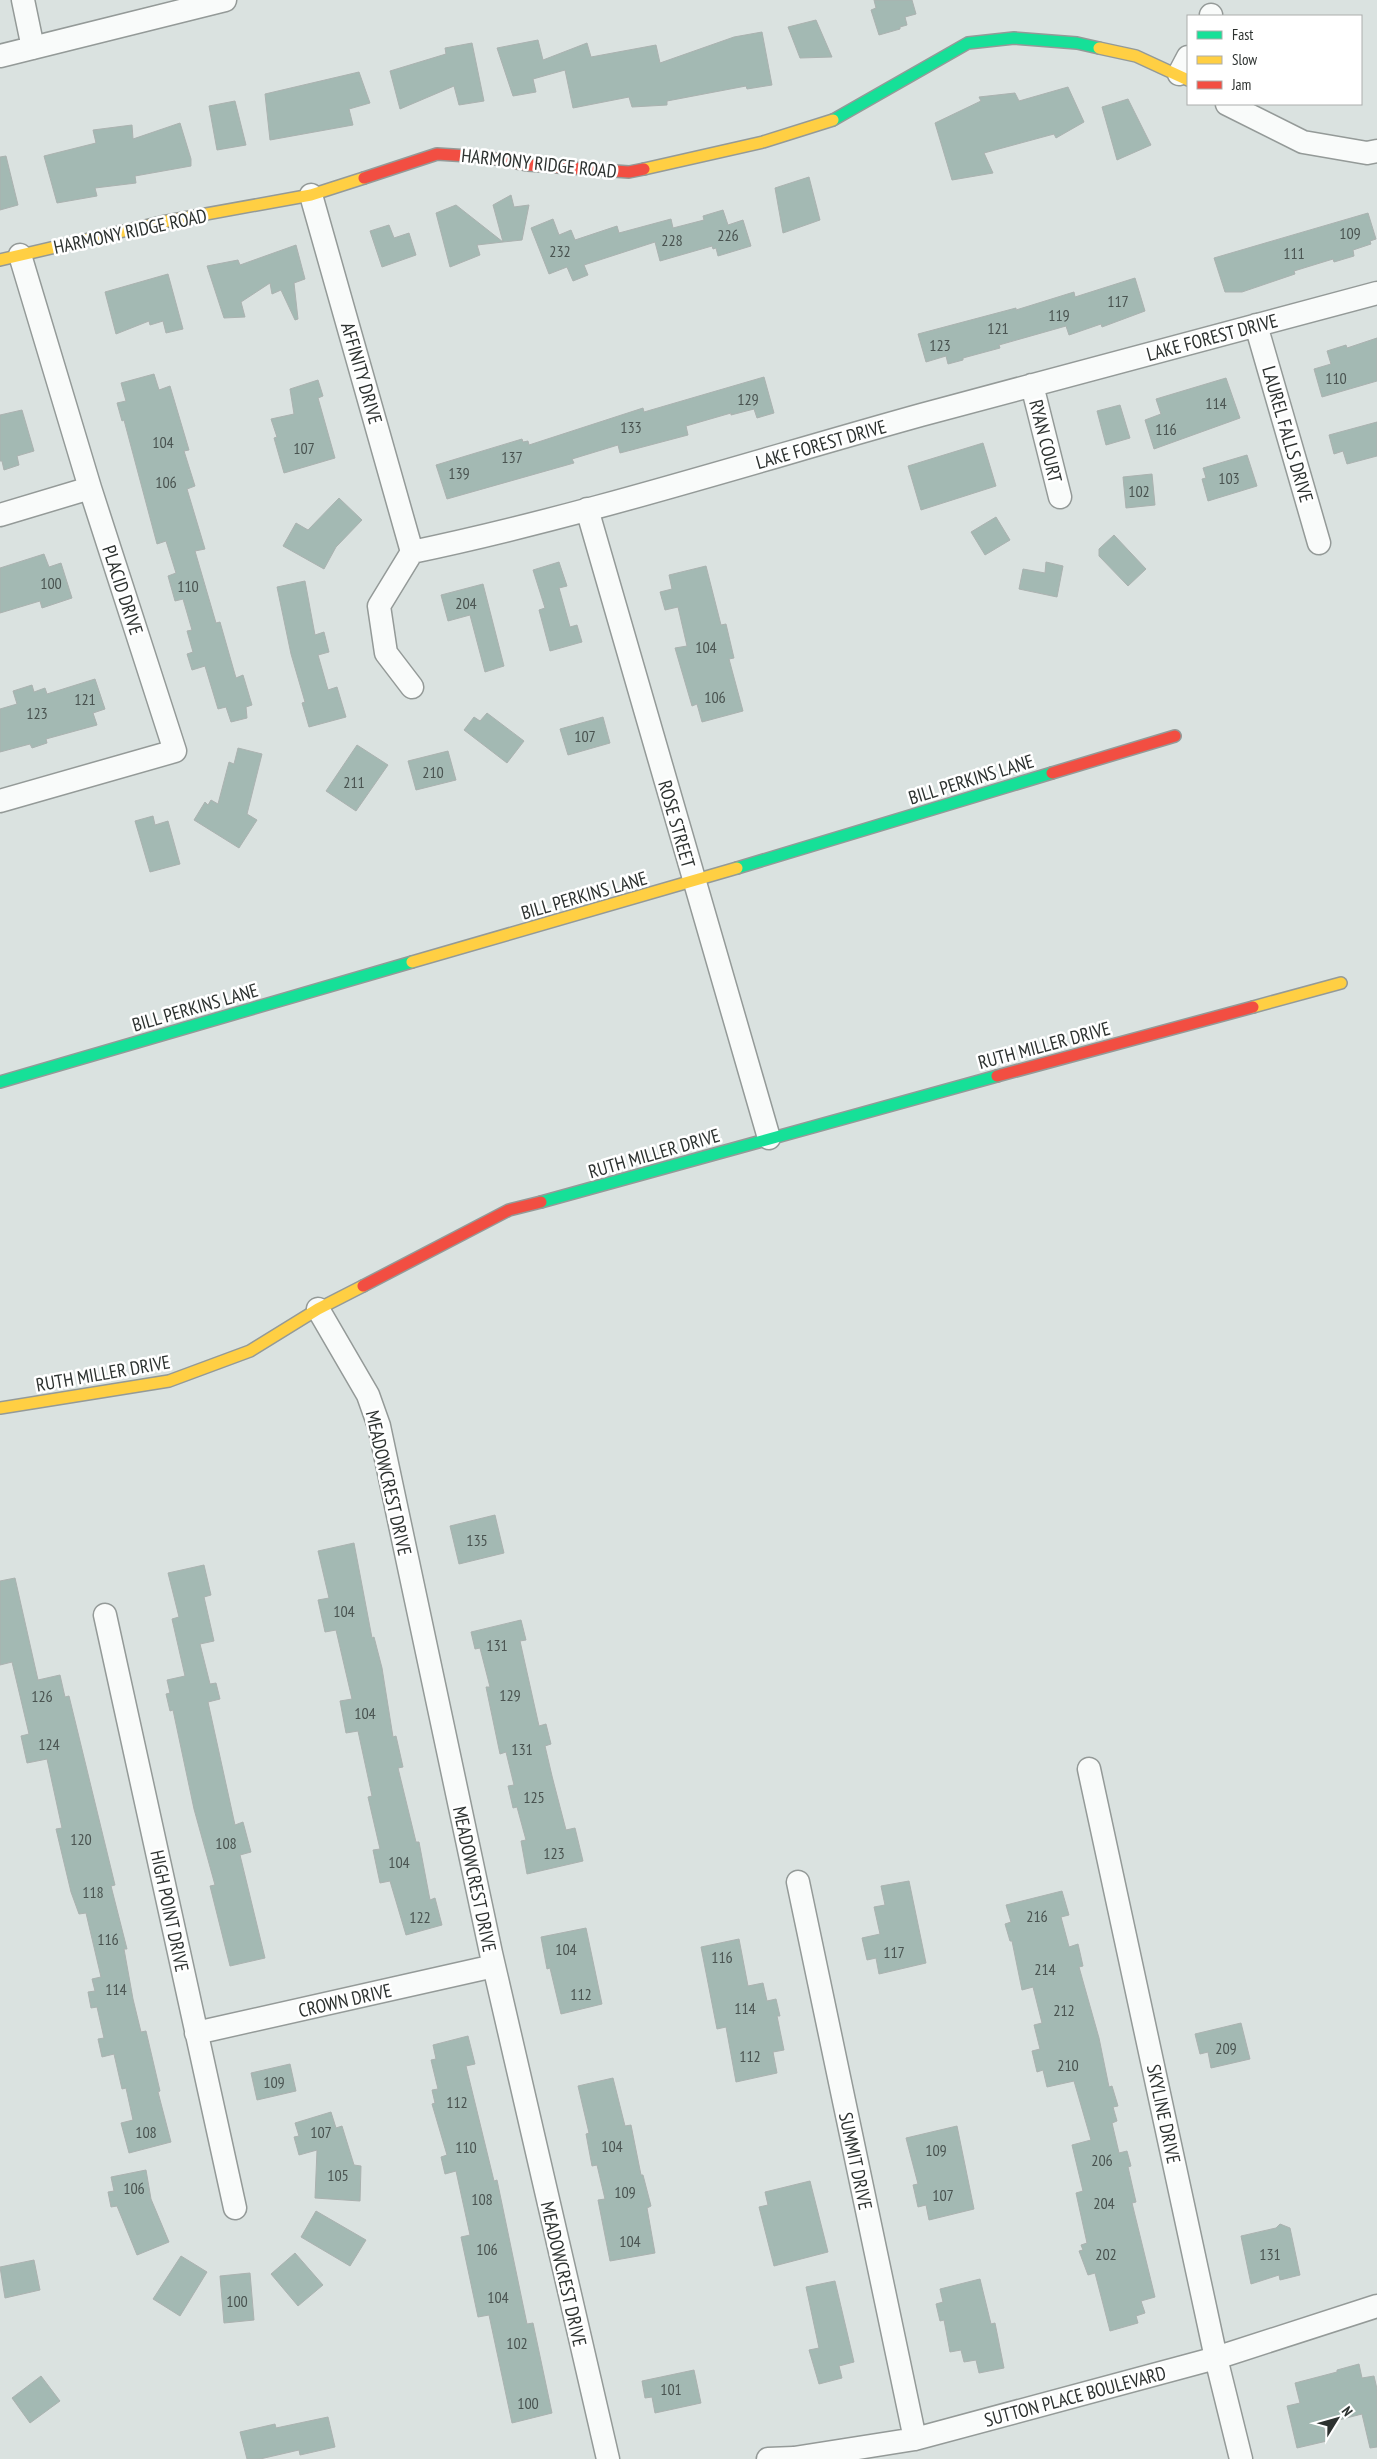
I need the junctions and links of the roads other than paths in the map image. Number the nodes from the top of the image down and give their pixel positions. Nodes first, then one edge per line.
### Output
1 (23, 0) edge
2 (225, 0) edge
3 (32, 48) junction
4 (0, 56) edge
5 (1185, 70) edge
6 (1230, 105) edge
7 (1377, 151) edge
8 (311, 195) junction
9 (10, 257) edge
10 (1377, 293) edge
11 (1256, 325) junction
12 (1032, 385) junction
13 (90, 488) junction
14 (1060, 498) dead end
15 (587, 509) junction
16 (0, 515) edge
17 (1319, 543) dead end
18 (412, 552) junction
19 (412, 687) dead end
20 (1175, 736) dead end
21 (0, 801) edge
22 (694, 881) junction
23 (1341, 983) dead end
24 (0, 1082) edge
25 (769, 1138) junction
26 (318, 1310) junction
27 (0, 1408) edge
28 (105, 1615) dead end
29 (1089, 1769) dead end
30 (798, 1882) dead end
31 (494, 1966) junction
32 (196, 2033) junction
33 (235, 2208) dead end
34 (1377, 2306) edge
35 (1216, 2358) junction
36 (915, 2439) junction
37 (608, 2459) edge
38 (768, 2459) edge
39 (1240, 2459) edge

1 - 3 street
2 - 3 street
3 - 4 street
5 - 8 street, HARMONY RIDGE ROAD
6 - 7 street
8 - 9 street, HARMONY RIDGE ROAD
8 - 18 street, AFFINITY DRIVE
9 - 13 street, PLACID DRIVE
10 - 11 street, LAKE FOREST DRIVE
11 - 12 street, LAKE FOREST DRIVE
11 - 17 street, LAUREL FALLS DRIVE
12 - 14 street, RYAN COURT
12 - 15 street, LAKE FOREST DRIVE
13 - 16 street
13 - 21 street, PLACID DRIVE
15 - 18 street, LAKE FOREST DRIVE
15 - 22 street, ROSE STREET
18 - 19 street
20 - 22 street, BILL PERKINS LANE
22 - 24 street, BILL PERKINS LANE
22 - 25 street, ROSE STREET
23 - 25 street, RUTH MILLER DRIVE
25 - 26 street, RUTH MILLER DRIVE
26 - 27 street, RUTH MILLER DRIVE
26 - 31 street, MEADOWCREST DRIVE
28 - 32 street, HIGH POINT DRIVE
29 - 35 street, SKYLINE DRIVE
30 - 36 street, SUMMIT DRIVE
31 - 32 street, CROWN DRIVE
31 - 37 street, MEADOWCREST DRIVE
32 - 33 street, HIGH POINT DRIVE
34 - 35 street, SUTTON PLACE BOULEVARD
35 - 36 street, SUTTON PLACE BOULEVARD
35 - 39 street, SKYLINE DRIVE
36 - 38 street, SUTTON PLACE BOULEVARD

